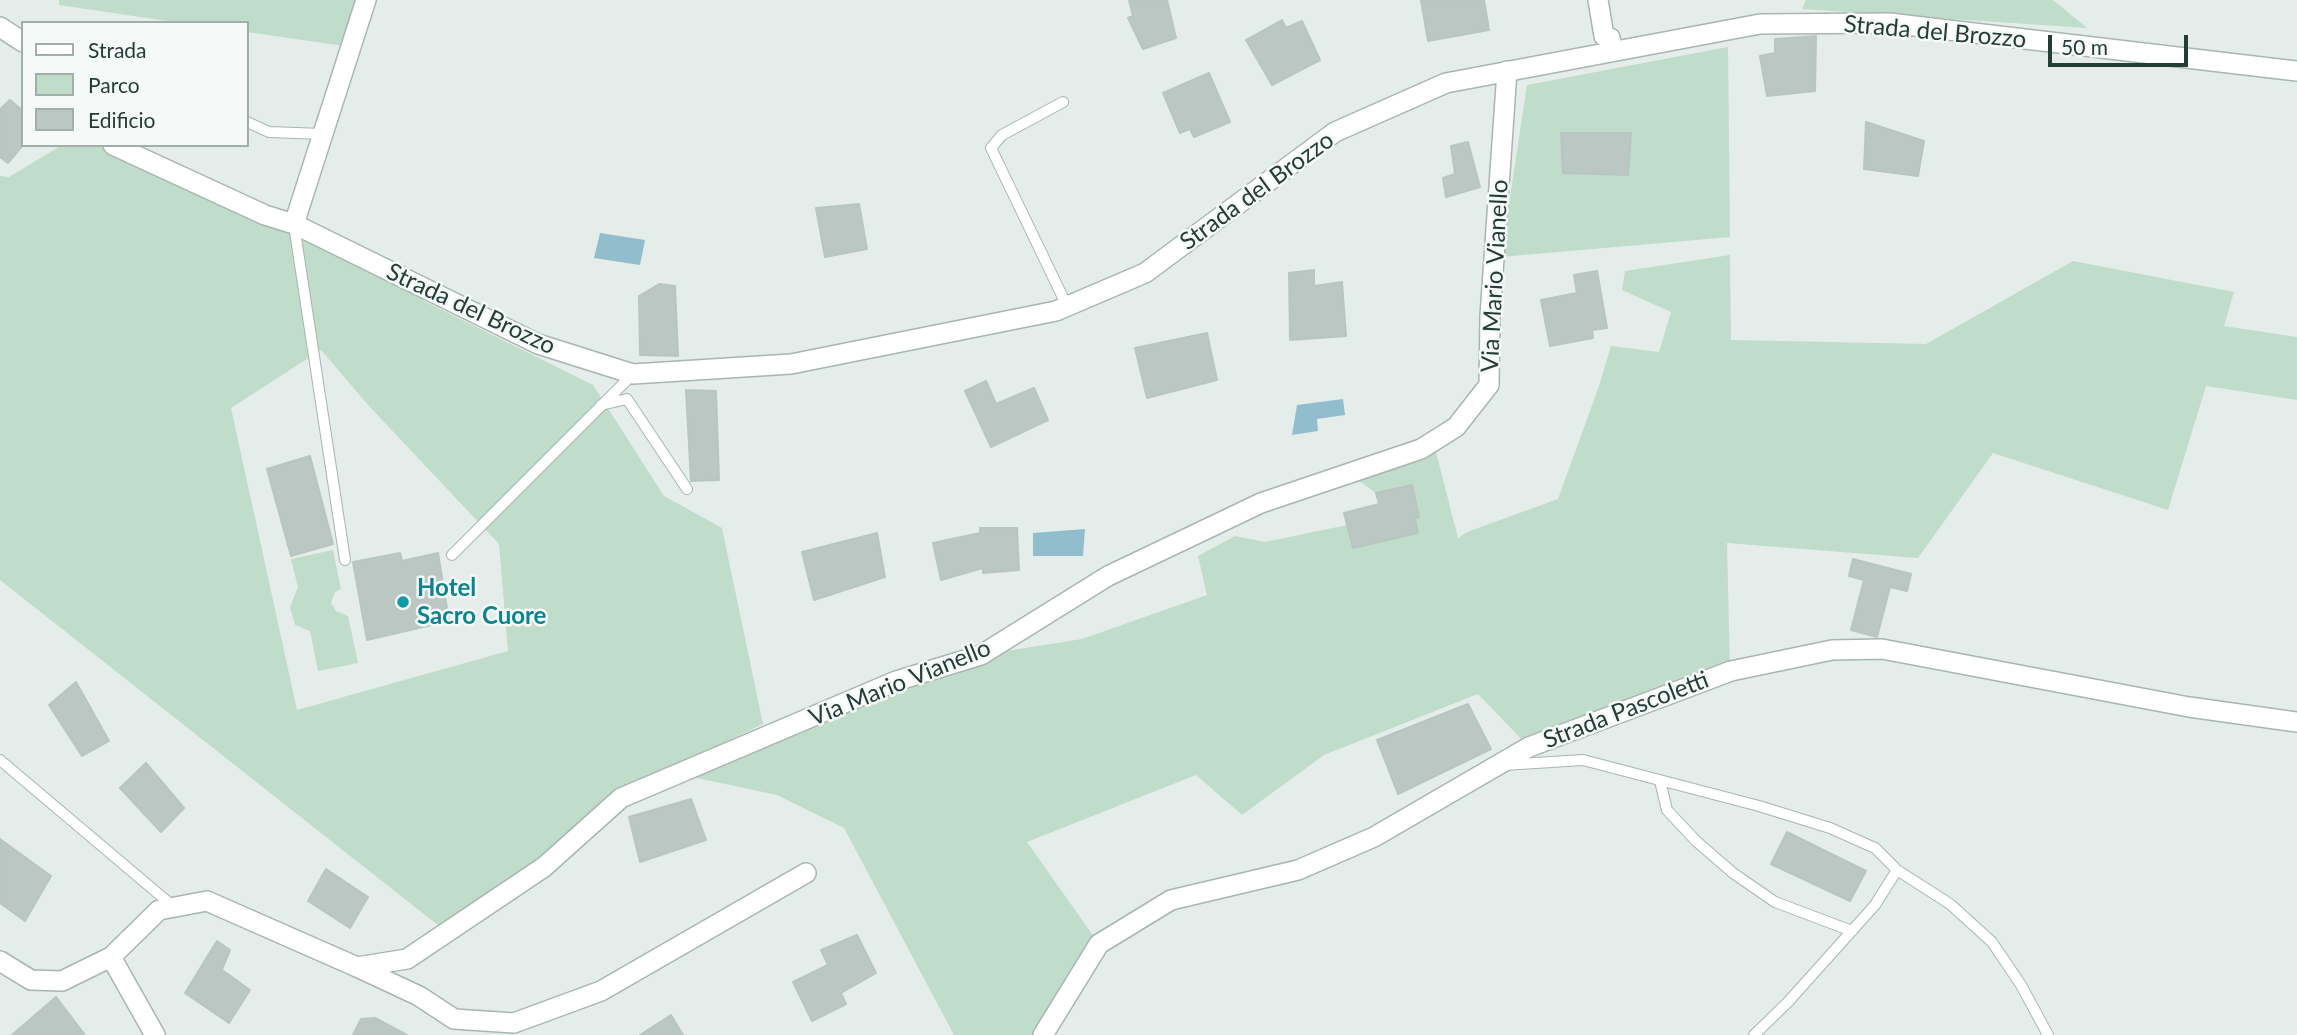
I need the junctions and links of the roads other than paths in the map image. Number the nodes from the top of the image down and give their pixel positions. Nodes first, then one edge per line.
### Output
1 (366, 0) edge
2 (1598, 0) edge
3 (0, 27) edge
4 (21, 41) edge
5 (1608, 43) junction
6 (1507, 71) junction
7 (2297, 71) edge
8 (1063, 102) dead end
9 (248, 122) edge
10 (324, 134) junction
11 (117, 147) edge
12 (294, 224) junction
13 (1068, 306) junction
14 (633, 374) junction
15 (600, 405) junction
16 (687, 489) dead end
17 (452, 555) dead end
18 (345, 560) dead end
19 (2297, 722) edge
20 (0, 760) edge
21 (1497, 766) junction
22 (1660, 780) junction
23 (1897, 870) junction
24 (806, 873) dead end
25 (174, 907) junction
26 (1852, 931) junction
27 (111, 957) junction
28 (0, 961) edge
29 (357, 967) junction
30 (155, 1035) edge
31 (1043, 1035) edge
32 (1754, 1035) edge
33 (2048, 1035) edge

1 - 10 street
2 - 5 street
3 - 4 street
5 - 6 street, Strada del Brozzo
5 - 7 street, Strada del Brozzo
6 - 13 street, Strada del Brozzo
6 - 29 street, Via Mario Vianello
8 - 13 lane
9 - 10 lane
10 - 12 street
11 - 12 street, Strada del Brozzo
12 - 14 street, Strada del Brozzo
12 - 18 lane
13 - 14 street, Strada del Brozzo
14 - 15 lane
15 - 16 lane
15 - 17 lane
19 - 21 street, Strada Pascoletti
20 - 25 lane
21 - 22 lane
21 - 31 street, Strada Pascoletti
22 - 23 lane
22 - 26 lane
23 - 26 lane
23 - 33 lane
24 - 29 street
25 - 27 street
25 - 29 street
26 - 32 lane
27 - 28 street
27 - 30 street

